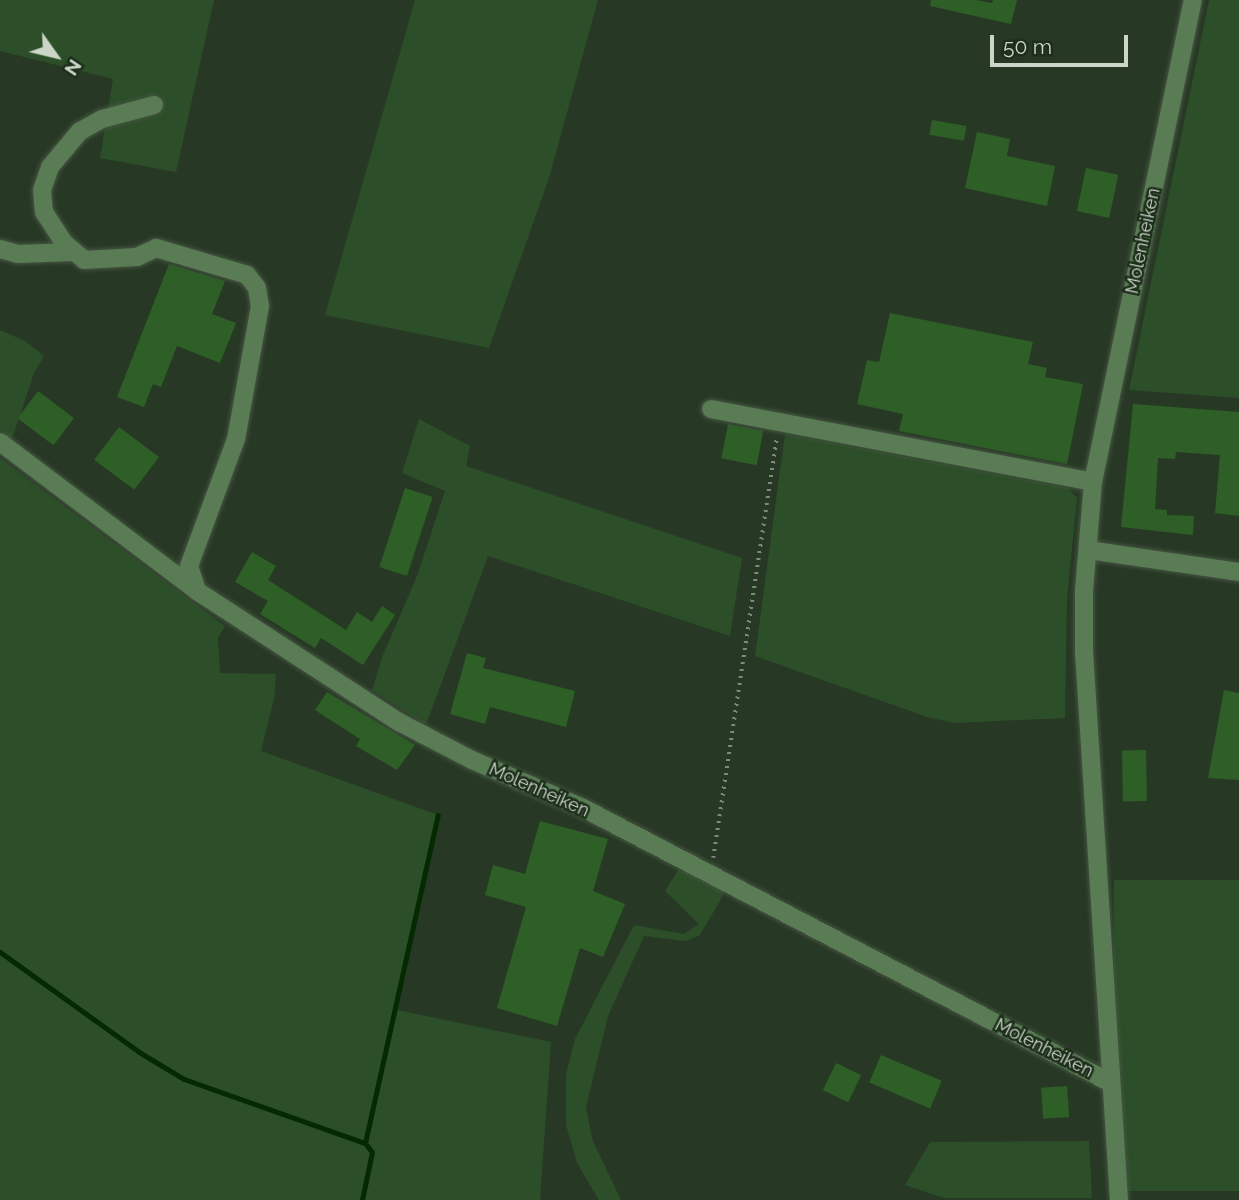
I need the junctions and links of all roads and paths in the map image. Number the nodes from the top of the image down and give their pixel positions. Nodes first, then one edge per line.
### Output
1 (1192, 0) edge
2 (154, 105) dead end
3 (0, 249) edge
4 (74, 251) junction
5 (711, 409) dead end
6 (778, 421) junction
7 (0, 442) edge
8 (1093, 482) junction
9 (1088, 550) junction
10 (1239, 572) edge
11 (197, 591) junction
12 (711, 875) junction
13 (1111, 1083) junction
14 (1119, 1200) edge

1 - 8 street, Molenheiken
2 - 4 street
3 - 4 street
4 - 11 street
5 - 6 street
6 - 8 street
6 - 12 path
7 - 11 street, Molenheiken
8 - 9 street, Molenheiken
9 - 10 street
9 - 13 street, Molenheiken
11 - 12 street, Molenheiken
12 - 13 street, Molenheiken
13 - 14 street, Molenheiken

